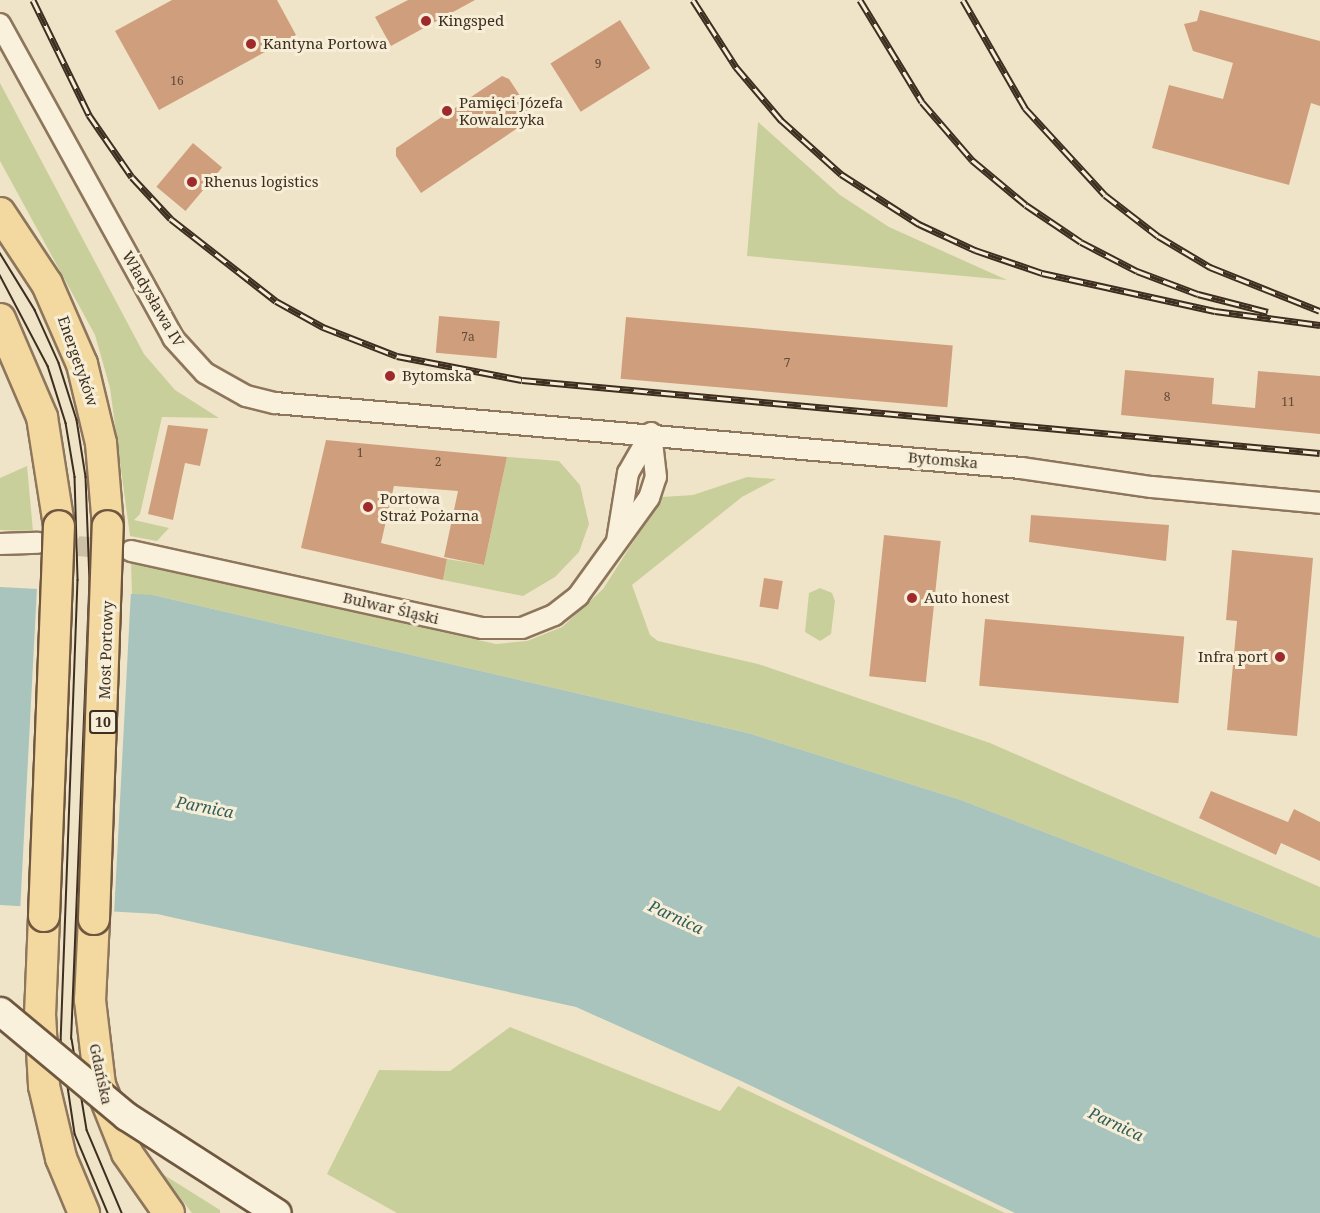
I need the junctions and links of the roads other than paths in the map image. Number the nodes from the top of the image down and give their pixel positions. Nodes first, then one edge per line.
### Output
1 (0, 24) edge
2 (0, 213) edge
3 (0, 319) edge
4 (564, 427) joint
5 (651, 434) junction
6 (1320, 503) edge
7 (108, 526) joint
8 (49, 535) junction
9 (616, 542) junction
10 (0, 544) edge
11 (131, 551) tunnel mouth
12 (94, 919) joint
13 (0, 1011) edge
14 (84, 1213) edge
15 (169, 1213) edge
16 (277, 1213) edge

1 - 4 street, Władysława IV
2 - 7 main road, Energetyków / 10
3 - 8 main road
4 - 5 street, Bytomska
5 - 6 street, Bytomska
5 - 9 street, Bulwar Śląski
5 - 9 street, Bulwar Śląski
7 - 12 main road, Most Portowy / 10, bridge
8 - 10 street
8 - 14 main road, bridge
9 - 11 street, Bulwar Śląski
12 - 15 main road, Gdańska / 10
13 - 16 main road, bridge

